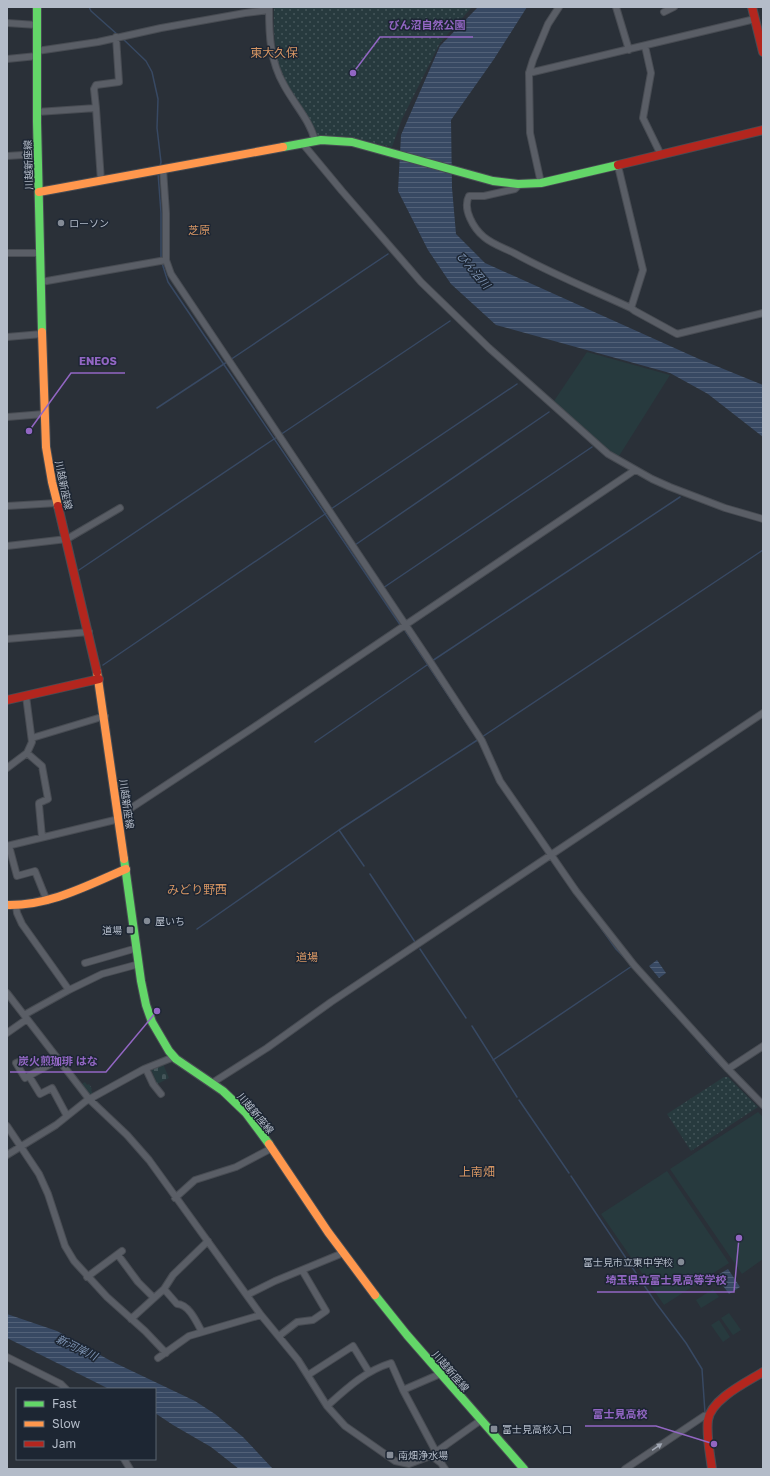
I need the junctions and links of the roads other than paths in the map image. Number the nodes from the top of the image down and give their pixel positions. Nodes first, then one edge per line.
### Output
1 (37, 7) edge
2 (559, 7) edge
3 (616, 7) edge
4 (674, 7) edge
5 (752, 7) edge
6 (269, 9) edge
7 (664, 12) dead end
8 (755, 19) junction
9 (7, 24) edge
10 (37, 25) junction
11 (116, 37) junction
12 (645, 46) junction
13 (629, 50) junction
14 (763, 52) edge
15 (37, 54) junction
16 (7, 59) edge
17 (529, 73) junction
18 (96, 108) junction
19 (37, 112) junction
20 (763, 130) edge
21 (314, 142) junction
22 (303, 144) junction
23 (38, 154) junction
24 (661, 155) junction
25 (7, 156) edge
26 (618, 166) junction
27 (162, 169) junction
28 (101, 181) junction
29 (541, 183) junction
30 (520, 184) junction
31 (39, 192) junction
32 (7, 253) edge
33 (40, 253) junction
34 (166, 260) junction
35 (41, 282) junction
36 (631, 308) junction
37 (763, 313) edge
38 (42, 334) junction
39 (7, 337) edge
40 (44, 414) junction
41 (7, 417) edge
42 (635, 470) junction
43 (57, 503) junction
44 (7, 506) edge
45 (120, 508) dead end
46 (763, 519) edge
47 (67, 539) junction
48 (7, 546) edge
49 (406, 624) junction
50 (89, 632) junction
51 (7, 639) edge
52 (99, 679) junction
53 (26, 696) junction
54 (7, 700) edge
55 (763, 713) edge
56 (104, 716) junction
57 (32, 738) junction
58 (27, 753) junction
59 (7, 768) edge
60 (119, 817) junction
61 (42, 837) junction
62 (8, 846) edge
63 (552, 856) junction
64 (126, 869) junction
65 (47, 901) junction
66 (7, 905) edge
67 (16, 906) junction
68 (137, 948) junction
69 (84, 963) dead end
70 (139, 964) junction
71 (68, 990) junction
72 (7, 993) edge
73 (25, 1017) junction
74 (7, 1033) edge
75 (763, 1046) edge
76 (174, 1057) junction
77 (58, 1060) junction
78 (21, 1061) dead end
79 (146, 1068) junction
80 (728, 1069) junction
81 (29, 1076) junction
82 (212, 1083) junction
83 (161, 1094) dead end
84 (89, 1099) junction
85 (763, 1104) edge
86 (67, 1116) junction
87 (7, 1126) edge
88 (20, 1146) junction
89 (272, 1148) junction
90 (7, 1155) edge
91 (175, 1198) junction
92 (208, 1241) junction
93 (343, 1253) junction
94 (302, 1270) junction
95 (87, 1277) junction
96 (164, 1289) junction
97 (247, 1295) junction
98 (154, 1298) junction
99 (261, 1315) junction
100 (131, 1319) junction
101 (202, 1332) junction
102 (279, 1336) junction
103 (166, 1353) junction
104 (7, 1356) edge
105 (158, 1358) dead end
106 (369, 1372) junction
107 (763, 1372) edge
108 (440, 1374) junction
109 (308, 1375) junction
110 (65, 1388) edge
111 (403, 1390) junction
112 (328, 1406) junction
113 (709, 1415) junction
114 (481, 1420) junction
115 (435, 1454) junction
116 (125, 1460) edge
117 (130, 1469) edge
118 (445, 1469) edge
119 (524, 1469) edge
120 (625, 1469) edge
121 (712, 1469) edge

1 - 10 main road, 川越新座線
2 - 17 street
3 - 13 street
4 - 7 street
5 - 8 main road
6 - 11 street
6 - 21 street
8 - 12 street
8 - 14 main road
9 - 10 street
10 - 15 main road, 川越新座線
11 - 15 street
11 - 18 street
12 - 13 street
12 - 24 street
13 - 17 street
15 - 16 street
15 - 19 main road, 川越新座線
17 - 29 street
18 - 19 street
18 - 28 street
19 - 23 main road, 川越新座線
20 - 24 main road
21 - 22 main road
21 - 30 main road
22 - 27 main road
22 - 42 street
23 - 25 street
23 - 31 main road, 川越新座線
24 - 26 main road
26 - 29 main road
26 - 36 street
27 - 28 main road
27 - 34 street
28 - 31 main road
29 - 30 main road
30 - 36 street
31 - 33 main road, 川越新座線
32 - 33 street
33 - 35 main road, 川越新座線
34 - 35 street
34 - 49 street
35 - 38 main road, 川越新座線
36 - 37 street
38 - 39 street
38 - 40 main road, 川越新座線
40 - 41 street
40 - 43 main road, 川越新座線
42 - 46 street
42 - 49 street
43 - 44 street
43 - 47 main road, 川越新座線
45 - 47 street
47 - 48 street
47 - 50 main road, 川越新座線
49 - 60 street
49 - 63 street
50 - 51 street
50 - 52 main road, 川越新座線
52 - 53 main road
52 - 56 main road, 川越新座線
53 - 54 main road
53 - 57 street
55 - 63 street
56 - 57 street
56 - 60 main road, 川越新座線
57 - 58 street
58 - 59 street
58 - 61 street
60 - 61 street
60 - 64 main road, 川越新座線
61 - 62 street
62 - 65 street
63 - 80 street
63 - 82 street
64 - 65 main road
64 - 68 main road, 川越新座線
65 - 67 main road
66 - 67 main road
67 - 71 street
68 - 69 street
68 - 70 main road, 川越新座線
70 - 71 street
70 - 76 main road, 川越新座線
71 - 73 street
72 - 73 street
73 - 74 street
73 - 77 street
75 - 80 street
76 - 79 street
76 - 82 main road, 川越新座線
77 - 81 street
77 - 84 street
78 - 81 street
79 - 83 street
79 - 84 street
80 - 85 street
81 - 86 street
82 - 89 main road, 川越新座線
84 - 86 street
84 - 91 street
86 - 88 street
87 - 88 street
88 - 90 street
88 - 95 street
89 - 91 street
89 - 93 main road, 川越新座線
91 - 92 street
92 - 96 street
92 - 97 street
93 - 94 street
93 - 108 main road, 川越新座線
94 - 97 street
94 - 102 street
95 - 98 street
95 - 100 street
96 - 98 street
96 - 101 street
97 - 99 street
98 - 100 street
99 - 101 street
99 - 102 street
100 - 103 street
101 - 103 street
102 - 109 street
103 - 105 street
104 - 110 street
106 - 109 street
106 - 111 street
106 - 112 street
107 - 113 main road
108 - 111 street
108 - 114 main road, 川越新座線
109 - 112 street
111 - 115 street
112 - 115 street
120 -> 113 street
113 - 121 main road
114 - 115 street
114 - 119 main road, 川越新座線
115 - 118 street
116 - 117 street

